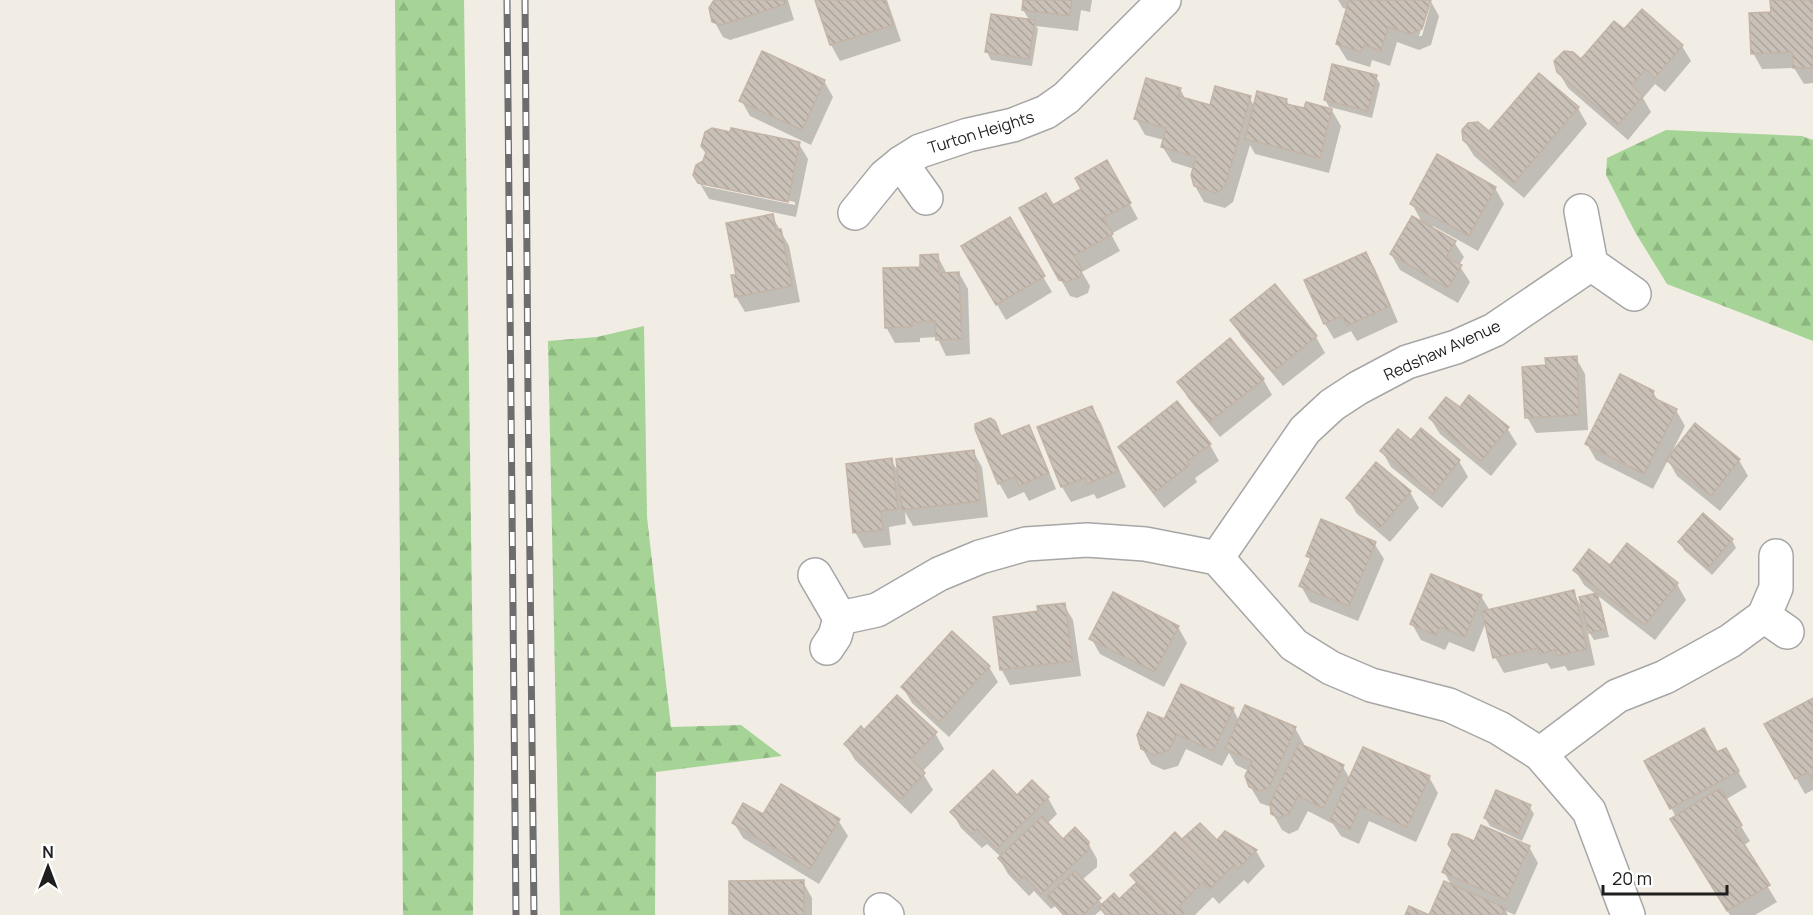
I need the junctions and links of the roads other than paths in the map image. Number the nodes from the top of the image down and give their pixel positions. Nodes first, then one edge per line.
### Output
1 (1164, 0) edge
2 (901, 163) junction
3 (926, 198) dead end
4 (1581, 211) dead end
5 (855, 213) dead end
6 (1591, 264) junction
7 (1634, 294) dead end
8 (1776, 556) dead end
9 (1217, 558) junction
10 (815, 575) dead end
11 (840, 618) junction
12 (827, 648) dead end
13 (1540, 754) junction
14 (1628, 915) edge

1 - 2 street, Turton Heights
2 - 3 street
2 - 5 street, Turton Heights
4 - 6 street
6 - 7 street
6 - 9 street, Redshaw Avenue
8 - 13 street
9 - 11 street
9 - 13 street
10 - 11 street
11 - 12 street
13 - 14 street

